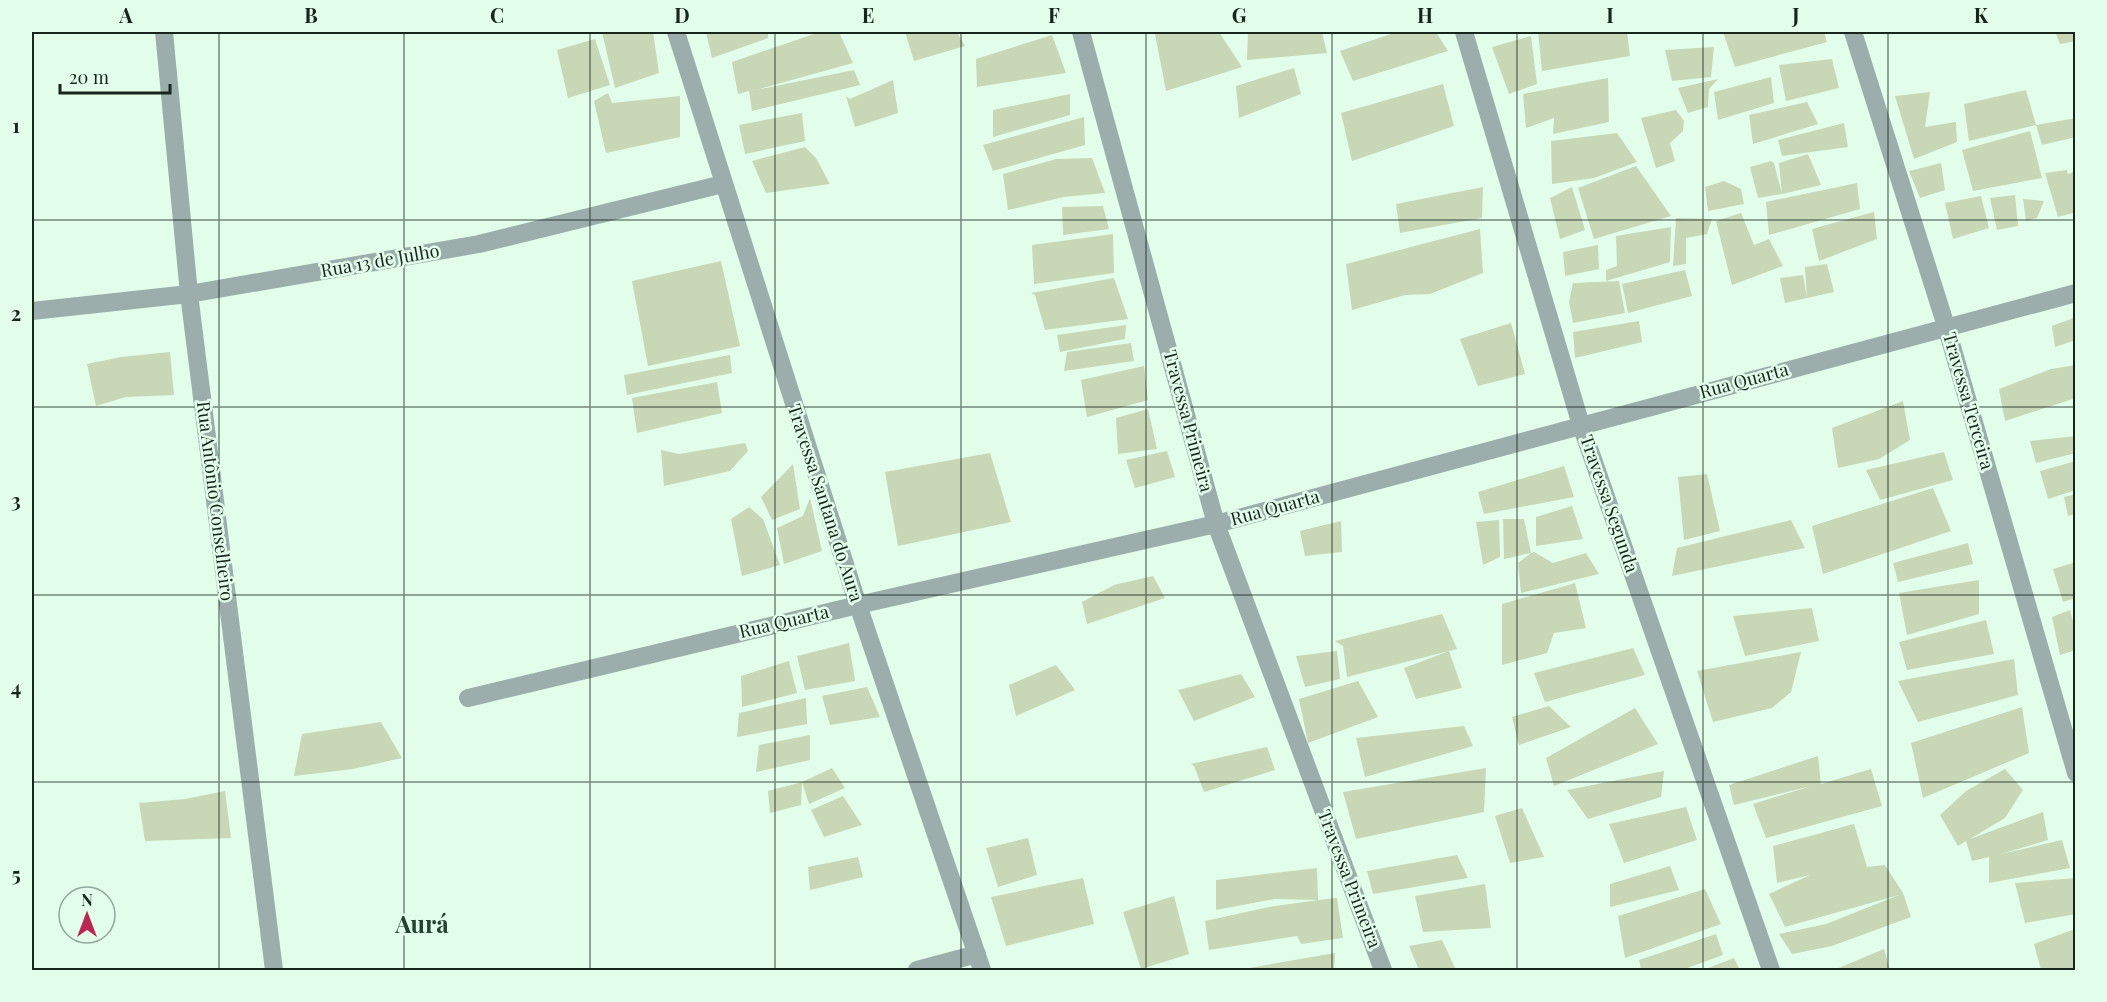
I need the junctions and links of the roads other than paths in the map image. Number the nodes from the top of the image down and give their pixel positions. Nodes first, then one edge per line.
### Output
1 (164, 32) edge
2 (676, 32) edge
3 (1081, 32) edge
4 (1464, 32) edge
5 (1853, 32) edge
6 (723, 184) junction
7 (2076, 293) edge
8 (189, 294) junction
9 (32, 311) edge
10 (1946, 326) junction
11 (1581, 425) junction
12 (1216, 524) junction
13 (858, 605) junction
14 (468, 698) dead end
15 (2076, 773) edge
16 (980, 962) edge
17 (274, 970) edge
18 (917, 970) edge
19 (1383, 970) edge
20 (1771, 970) edge

1 - 8 street, Rua Antônio Conselheiro
2 - 6 street, Travessa Santana do Aura
3 - 12 street, Travessa Primeira
4 - 11 street, Travessa Segunda
5 - 10 street, Travessa Terceira
6 - 8 street, Rua 13 de Julho
6 - 13 street, Travessa Santana do Aura
7 - 10 street, Rua Quarta
8 - 9 street, Rua 13 de Julho
8 - 17 street, Rua Antônio Conselheiro
10 - 11 street, Rua Quarta
10 - 15 street, Travessa Terceira
11 - 12 street, Rua Quarta
11 - 20 street, Travessa Segunda
12 - 13 street, Rua Quarta
12 - 19 street, Travessa Primeira
13 - 14 street, Rua Quarta
13 - 16 street, Travessa Santana do Aura
16 - 18 street

